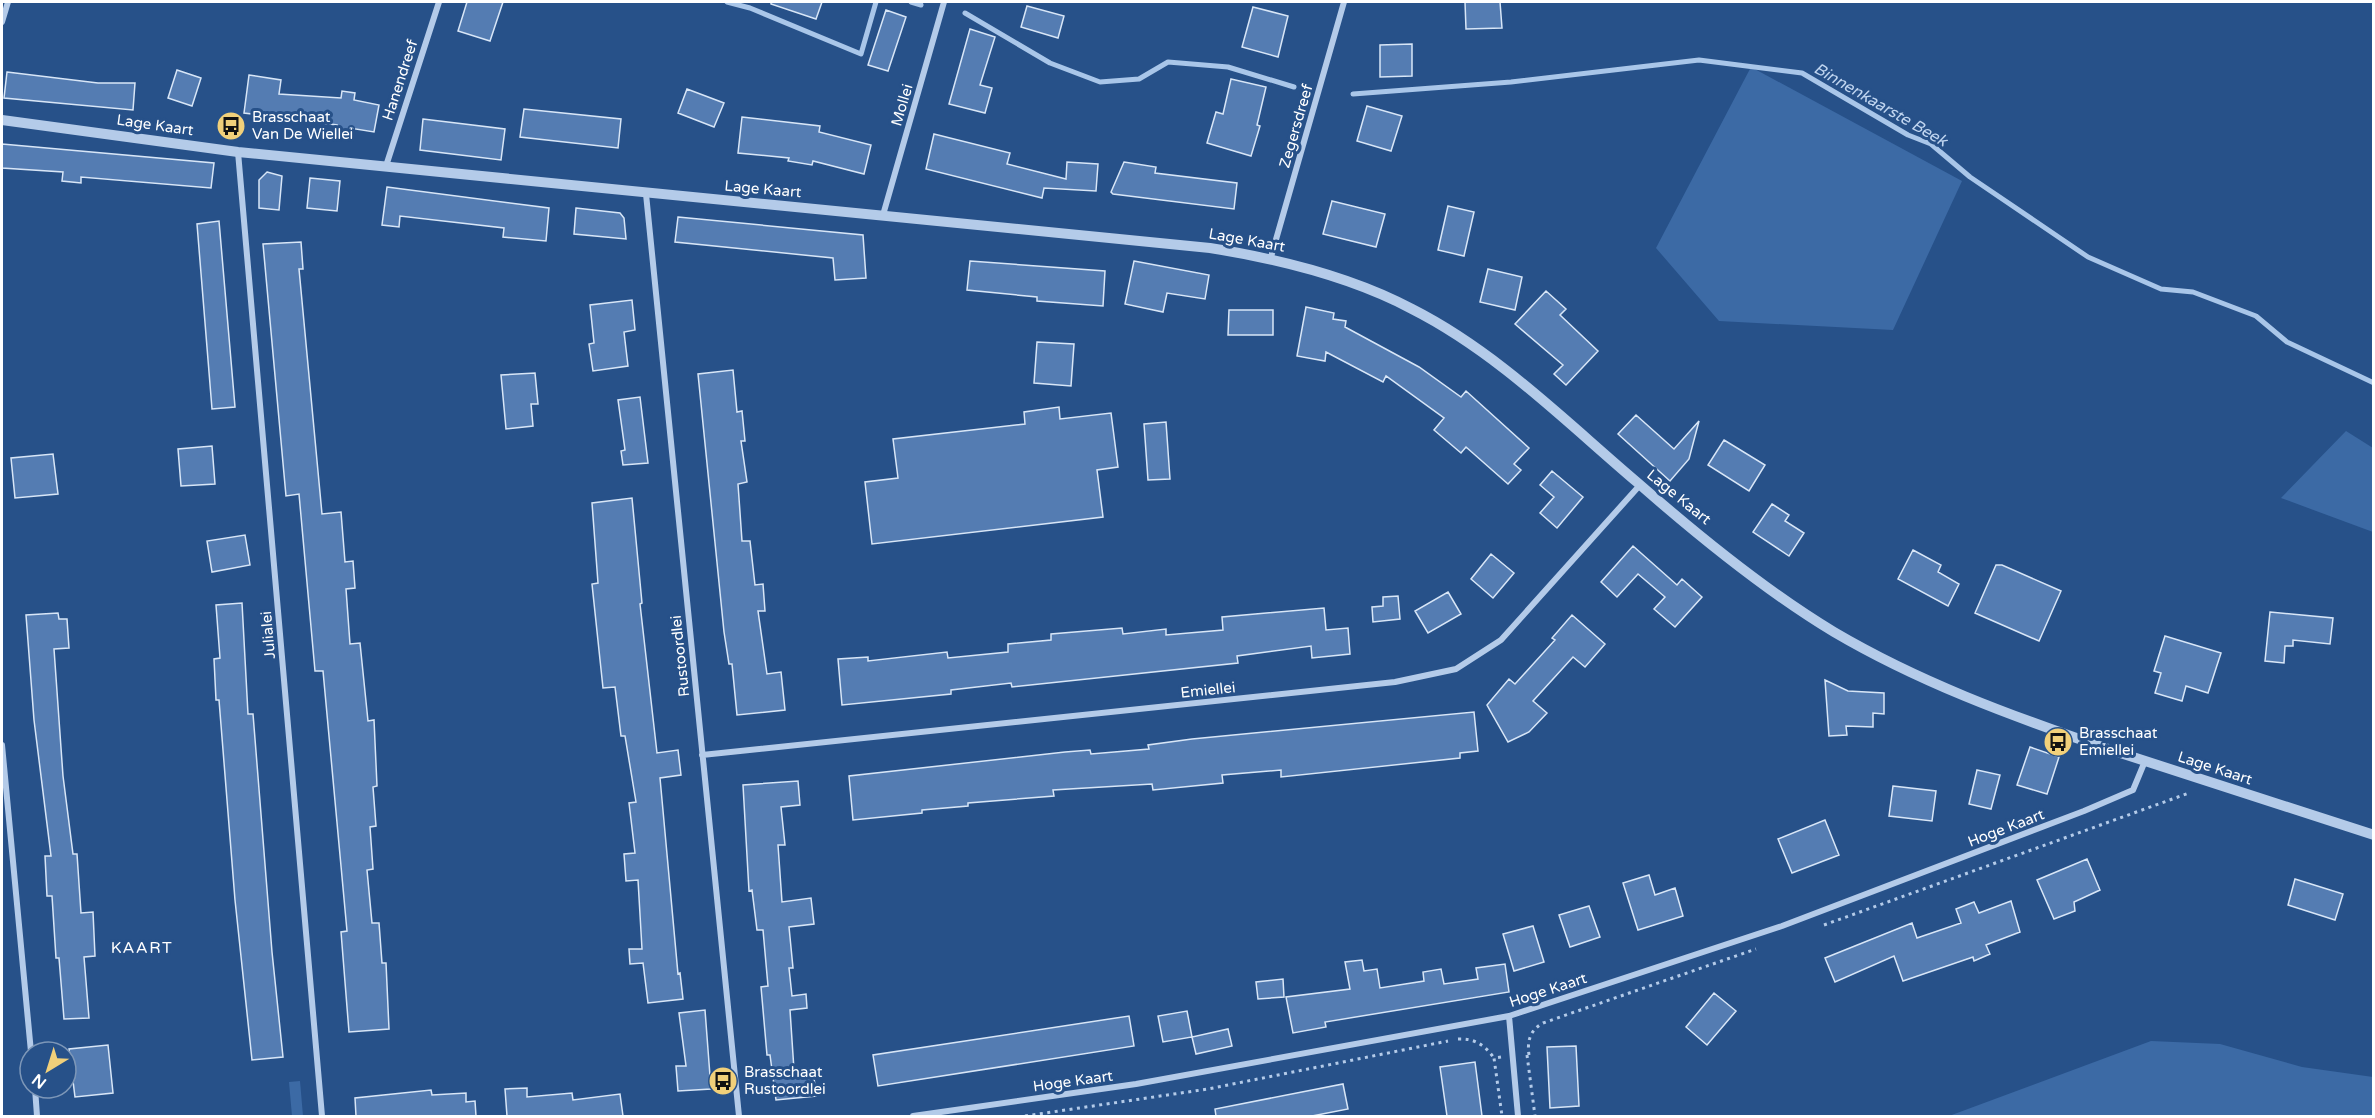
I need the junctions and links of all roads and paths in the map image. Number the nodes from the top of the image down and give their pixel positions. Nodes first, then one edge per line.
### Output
1 (8, 2) edge
2 (439, 2) edge
3 (944, 2) edge
4 (1344, 2) edge
5 (2, 22) edge
6 (2, 120) edge
7 (238, 152) junction
8 (386, 166) junction
9 (646, 194) junction
10 (883, 215) junction
11 (1271, 257) junction
12 (1640, 485) junction
13 (2, 746) edge
14 (702, 755) junction
15 (2145, 761) junction
16 (2189, 793) dead end
17 (2373, 834) edge
18 (1814, 928) dead end
19 (1758, 948) dead end
20 (1509, 1016) junction
21 (30, 1040) edge
22 (1529, 1054) junction
23 (1521, 1055) dead end
24 (1503, 1057) dead end
25 (1494, 1058) junction
26 (36, 1100) edge
27 (37, 1116) edge
28 (322, 1116) edge
29 (740, 1116) edge
30 (913, 1116) edge
31 (1025, 1116) edge
32 (1502, 1116) edge
33 (1518, 1116) edge
34 (1535, 1116) edge

1 - 5 street
2 - 8 street, Hanendreef
3 - 10 street, Mollei
4 - 11 street, Zegersdreef
6 - 7 street, Lage Kaart
7 - 8 street, Lage Kaart
7 - 28 street, Julialei
8 - 9 street, Lage Kaart
9 - 10 street, Lage Kaart
9 - 14 street, Rustoordlei
10 - 11 street, Lage Kaart
11 - 12 street, Lage Kaart
12 - 14 street, Emiellei
12 - 15 street, Lage Kaart
13 - 21 street
14 - 29 street, Rustoordlei
15 - 17 street, Lage Kaart
15 - 20 street, Hoge Kaart
16 - 18 path
19 - 22 path
20 - 30 street, Hoge Kaart
20 - 33 street
22 - 23 path
22 - 34 path
24 - 25 path
25 - 31 path
25 - 32 path
26 - 27 street

